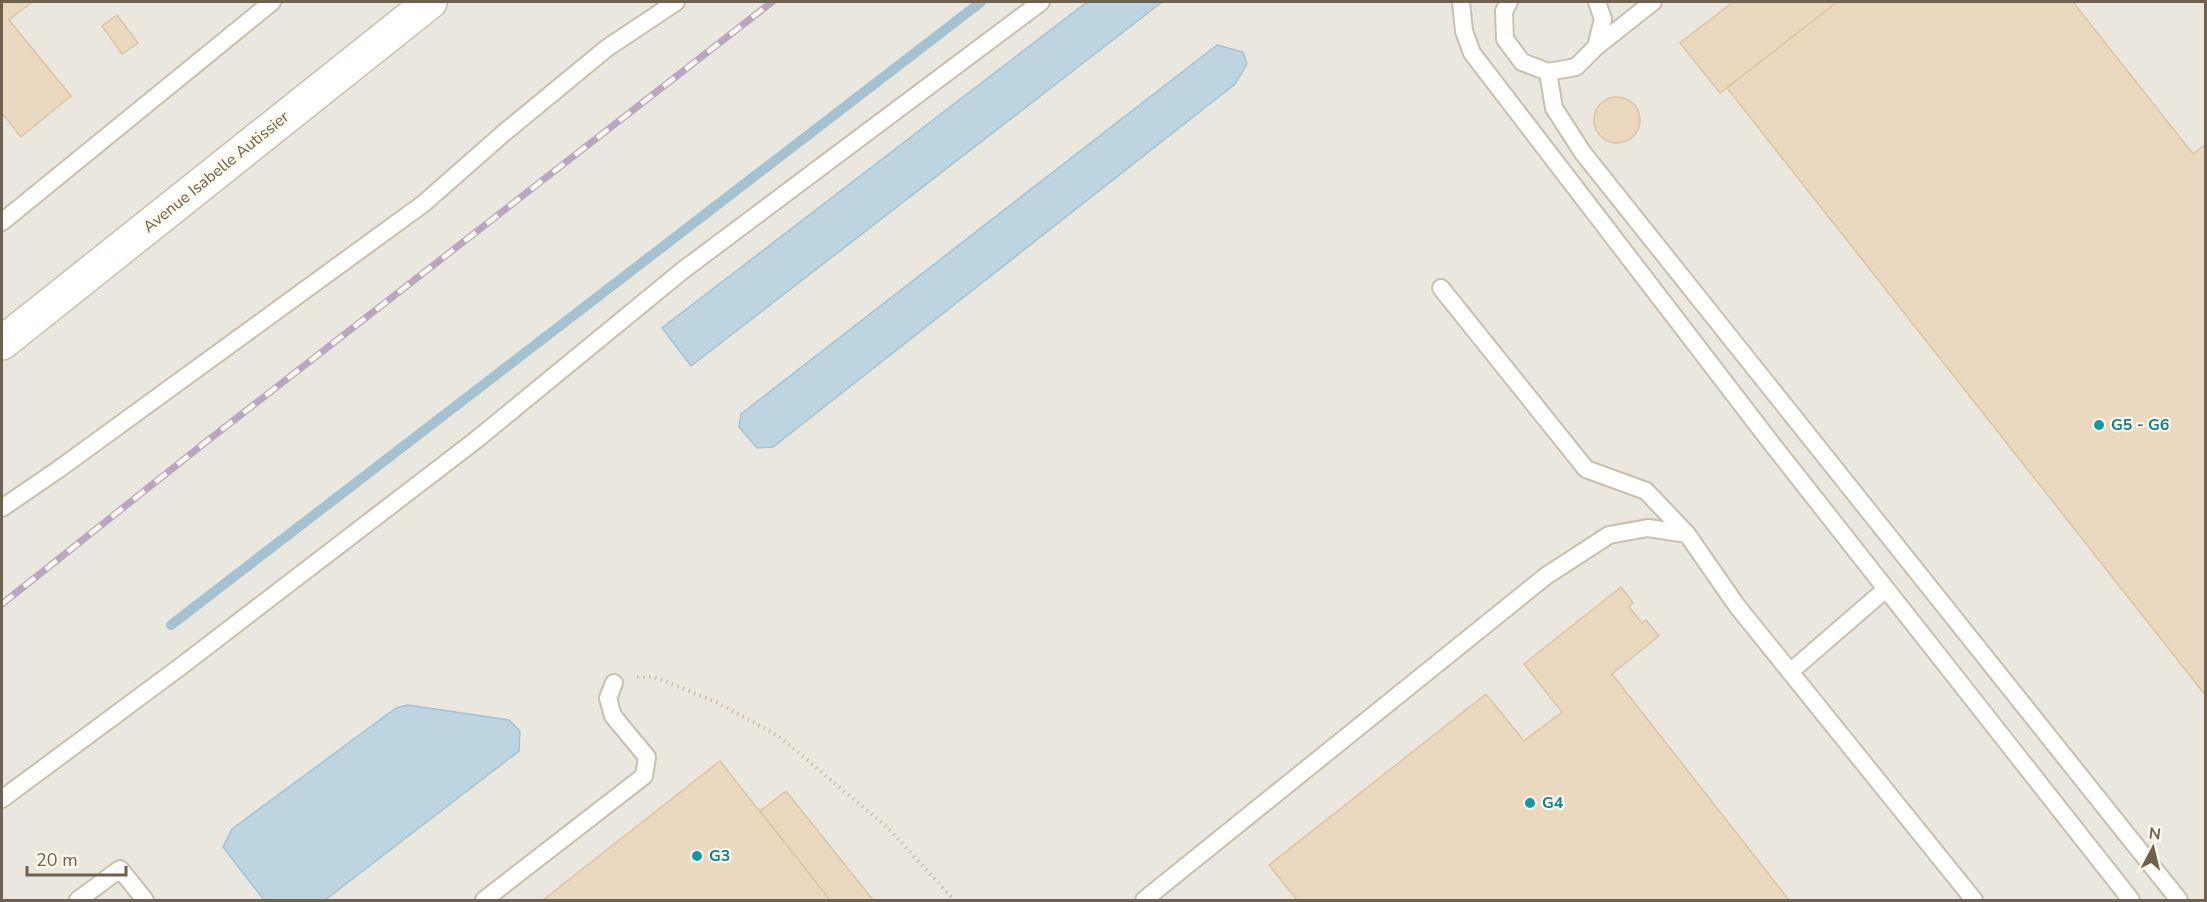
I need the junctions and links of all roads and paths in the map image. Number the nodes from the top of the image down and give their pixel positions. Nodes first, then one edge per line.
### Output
1 (272, 2) edge
2 (430, 2) edge
3 (676, 2) edge
4 (1041, 2) edge
5 (1461, 2) edge
6 (1509, 2) edge
7 (1597, 2) edge
8 (1653, 2) edge
9 (1596, 47) junction
10 (1548, 72) junction
11 (2, 222) edge
12 (1441, 288) dead end
13 (2, 343) edge
14 (2, 508) edge
15 (1687, 534) junction
16 (1886, 589) junction
17 (1790, 672) junction
18 (614, 683) joint
19 (2, 799) edge
20 (78, 900) edge
21 (145, 900) edge
22 (484, 900) edge
23 (954, 900) edge
24 (1144, 900) edge
25 (1974, 900) edge
26 (2131, 900) edge
27 (2179, 900) edge

1 - 11 lane
2 - 13 street, Avenue Isabelle Autissier
3 - 14 lane
4 - 19 lane
5 - 16 lane
6 - 10 lane
7 - 9 lane
8 - 9 lane
9 - 10 lane
10 - 27 lane
12 - 15 lane
15 - 17 lane
15 - 24 lane
16 - 17 lane
16 - 26 lane
17 - 25 lane
18 - 22 lane
18 - 23 path
20 - 21 lane

